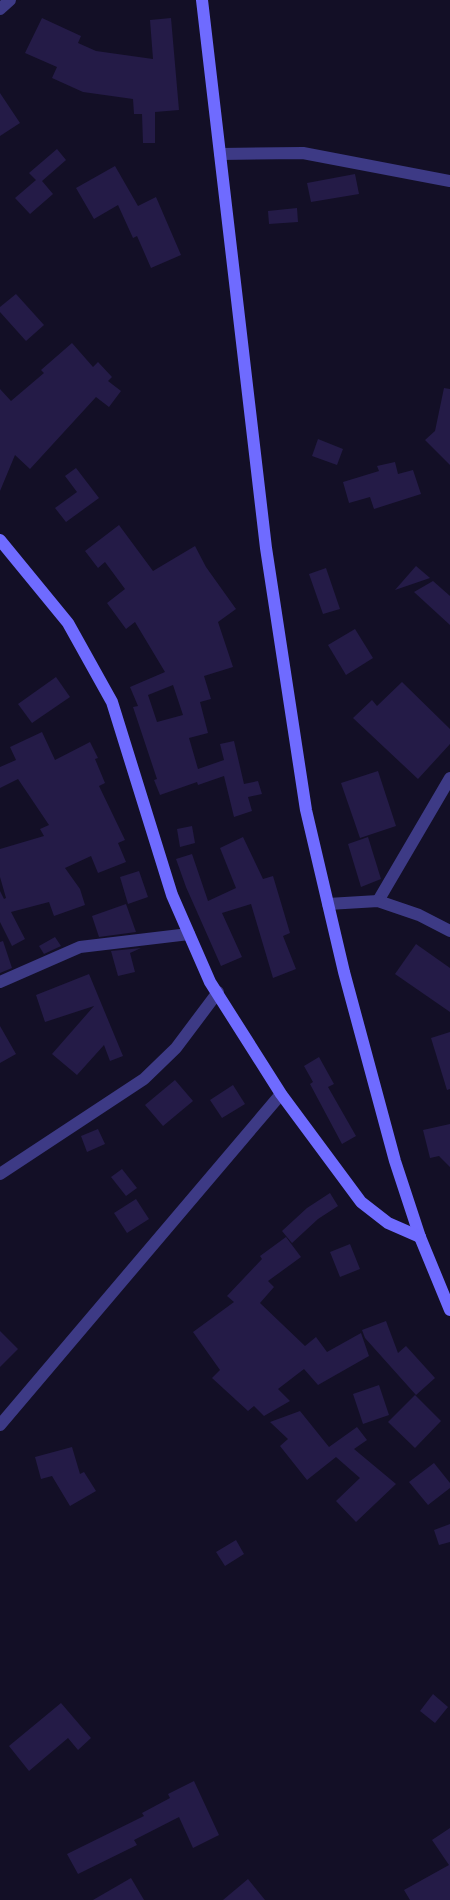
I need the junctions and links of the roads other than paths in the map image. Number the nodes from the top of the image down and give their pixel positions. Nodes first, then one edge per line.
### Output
1 (10, 0) edge
2 (202, 0) edge
3 (0, 9) edge
4 (220, 154) junction
5 (450, 180) edge
6 (0, 540) edge
7 (450, 778) edge
8 (378, 902) junction
9 (328, 904) junction
10 (450, 932) edge
11 (189, 934) junction
12 (0, 982) edge
13 (218, 992) junction
14 (281, 1094) junction
15 (0, 1174) edge
16 (420, 1237) junction
17 (450, 1310) edge
18 (0, 1426) edge

1 - 3 street
2 - 4 main road
4 - 5 street
4 - 9 main road
6 - 11 main road
7 - 8 street
8 - 9 street
8 - 10 street
9 - 16 main road
11 - 12 street
11 - 13 main road
13 - 14 main road
13 - 15 street
14 - 16 main road
14 - 18 street
16 - 17 main road

